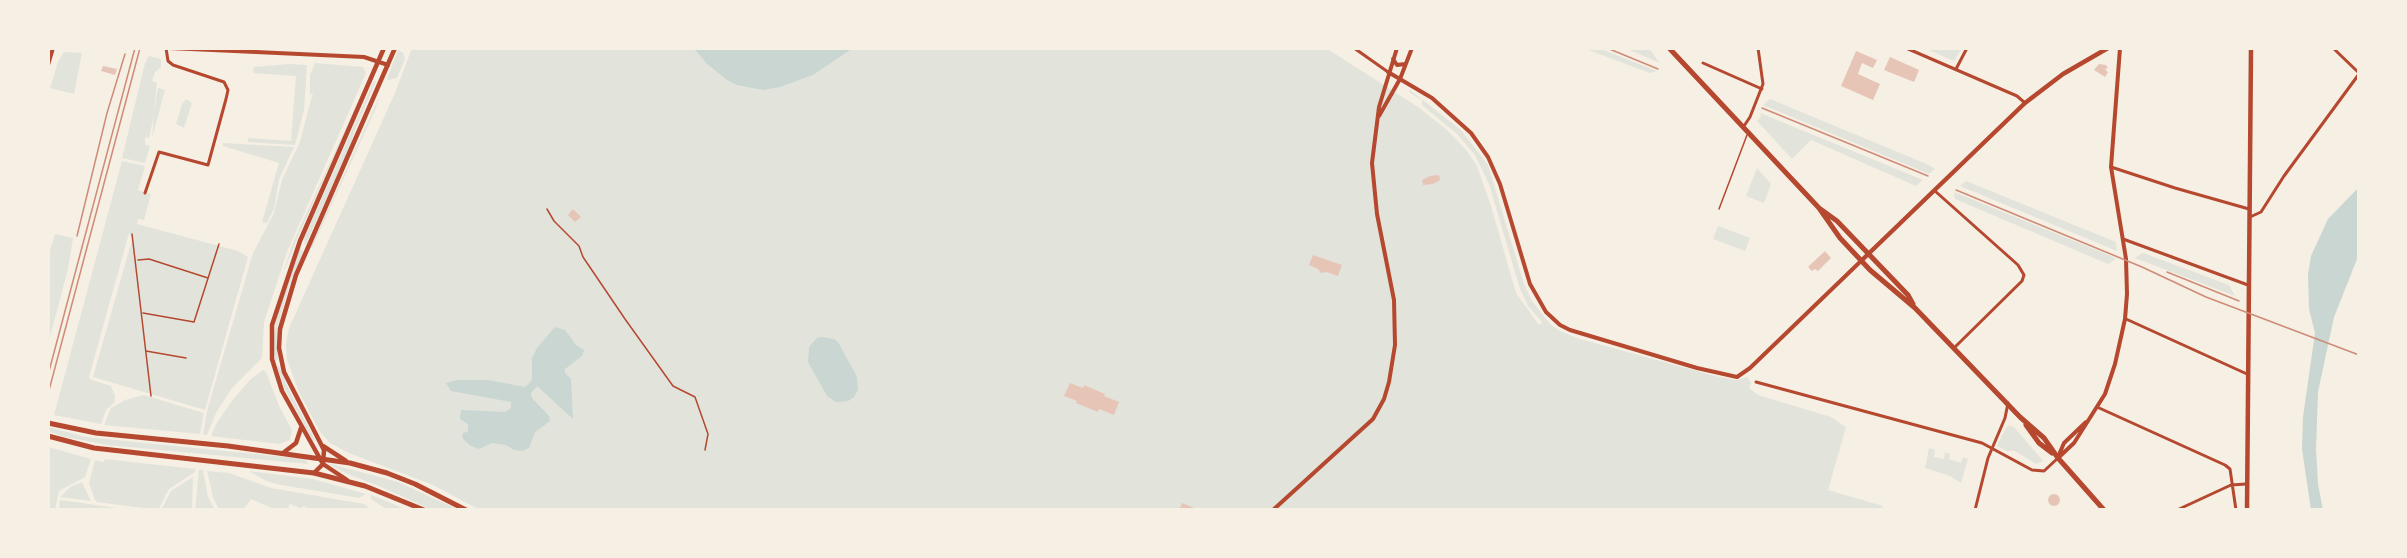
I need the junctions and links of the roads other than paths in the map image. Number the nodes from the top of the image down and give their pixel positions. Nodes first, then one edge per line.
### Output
1 (53, 48) edge
2 (168, 48) edge
3 (384, 48) edge
4 (395, 48) edge
5 (1354, 48) edge
6 (1397, 48) edge
7 (1412, 48) edge
8 (1669, 48) edge
9 (1758, 48) edge
10 (1906, 48) edge
11 (1967, 48) edge
12 (2108, 48) edge
13 (2120, 48) edge
14 (2251, 48) edge
15 (2333, 48) edge
16 (224, 50) edge
17 (1393, 59) junction
18 (379, 61) junction
19 (1703, 63) dead end
20 (1406, 64) junction
21 (48, 65) edge
22 (388, 65) junction
23 (1956, 69) junction
24 (1388, 72) junction
25 (2359, 74) edge
26 (1400, 79) junction
27 (1762, 89) junction
28 (2025, 103) junction
29 (1378, 120) junction
30 (1744, 126) junction
31 (1749, 131) junction
32 (2111, 167) junction
33 (1935, 191) junction
34 (145, 193) dead end
35 (1719, 208) dead end
36 (1819, 208) junction
37 (2249, 209) junction
38 (2249, 217) junction
39 (2123, 239) junction
40 (1868, 254) junction
41 (1862, 260) junction
42 (2248, 285) junction
43 (1915, 306) junction
44 (2125, 319) junction
45 (1954, 348) junction
46 (2247, 374) junction
47 (1756, 382) dead end
48 (2008, 403) junction
49 (2097, 407) junction
50 (2087, 422) junction
51 (48, 423) edge
52 (301, 428) junction
53 (48, 436) edge
54 (320, 442) junction
55 (1992, 448) junction
56 (283, 453) junction
57 (2058, 458) junction
58 (322, 460) junction
59 (350, 464) junction
60 (314, 473) junction
61 (347, 480) junction
62 (2246, 484) junction
63 (2231, 485) junction
64 (423, 510) edge
65 (466, 510) edge
66 (1273, 510) edge
67 (1975, 510) edge
68 (2104, 510) edge
69 (2177, 510) edge
70 (2236, 510) edge
71 (2247, 510) edge

1 - 21 street
2 - 16 street
2 - 34 street
3 - 18 main road
4 - 22 main road
5 - 24 street
6 - 17 street
7 - 20 street
8 - 30 main road
9 - 27 street
10 - 23 street
11 - 23 street
12 - 28 main road
13 - 32 street
14 - 37 main road
15 - 25 street
16 - 18 street
17 - 20 street
17 - 24 street
18 - 22 street
18 - 52 main road
19 - 27 street
20 - 26 street
22 - 54 main road
23 - 28 street
24 - 26 street
24 - 29 street
25 - 38 street
26 - 29 street
26 - 41 street
27 - 30 street
28 - 33 main road
29 - 66 street
30 - 31 main road
31 - 35 lane
31 - 36 main road
32 - 37 street
32 - 39 street
33 - 40 main road
33 - 45 street
36 - 40 main road
36 - 41 main road
37 - 38 main road
38 - 42 main road
39 - 42 street
39 - 44 street
40 - 41 main road
40 - 43 main road
41 - 43 main road
42 - 46 main road
43 - 45 main road
44 - 46 street
44 - 49 street
45 - 48 main road
46 - 62 main road
47 - 55 street
48 - 55 street
48 - 57 main road
49 - 50 street
49 - 63 street
50 - 57 street
50 - 57 street
51 - 56 main road
52 - 56 main road
52 - 58 main road
53 - 60 main road
54 - 58 main road
54 - 59 main road
55 - 57 street
55 - 67 street
56 - 58 main road
57 - 68 main road
58 - 59 main road
58 - 60 main road
58 - 61 main road
59 - 65 main road
60 - 61 main road
61 - 64 main road
62 - 63 street
62 - 71 main road
63 - 69 street
63 - 70 street

